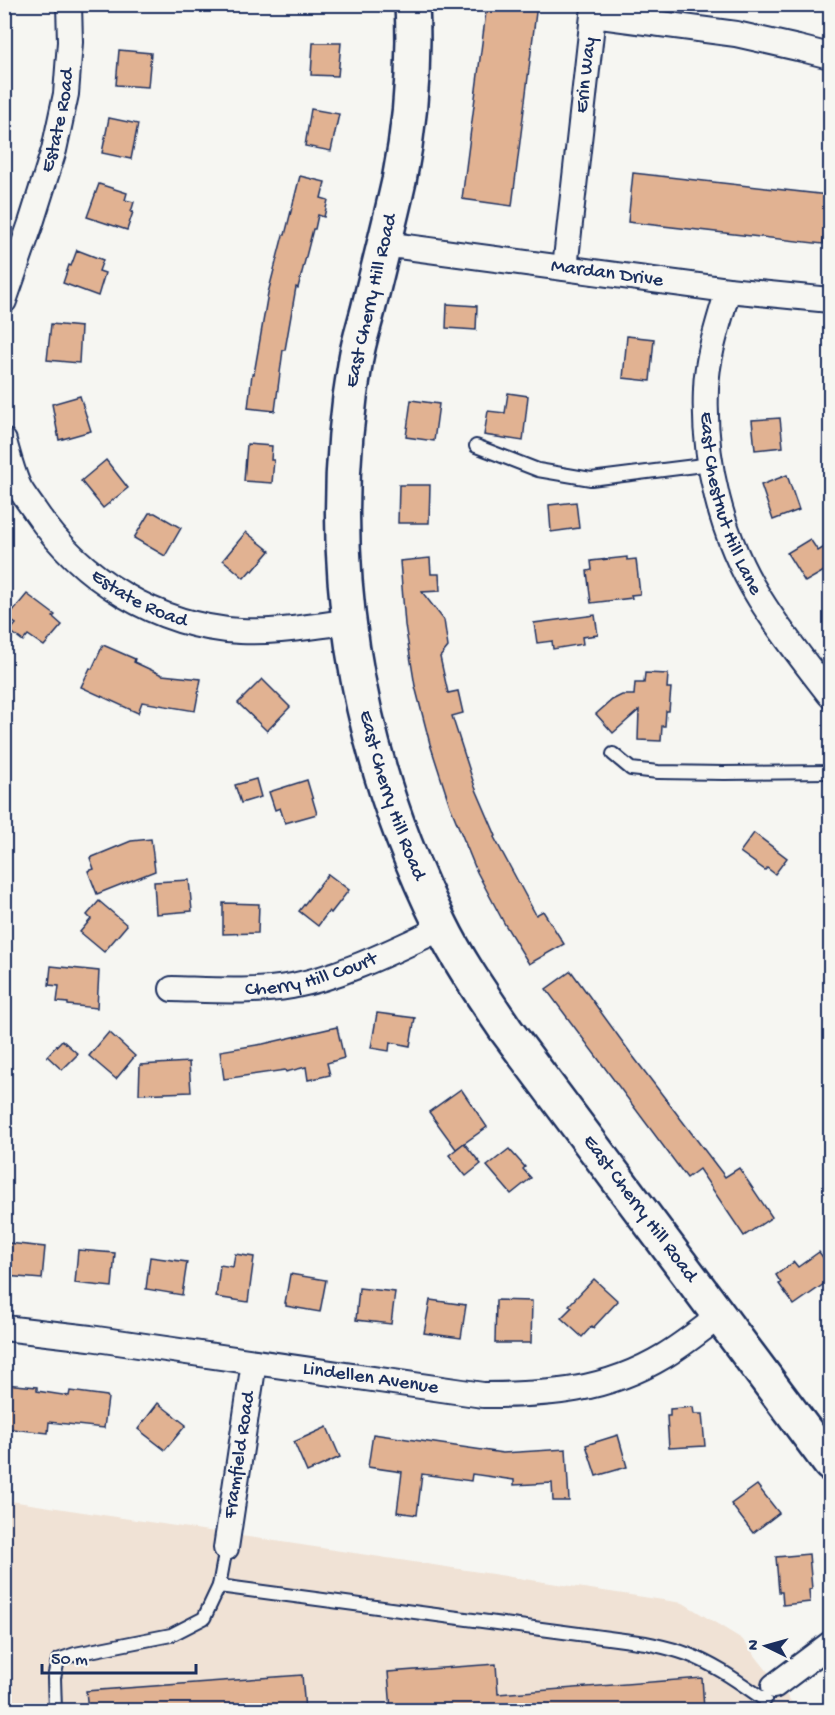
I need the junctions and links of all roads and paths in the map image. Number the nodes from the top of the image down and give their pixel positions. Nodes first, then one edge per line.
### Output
1 (69, 4) edge
2 (412, 4) edge
3 (831, 56) edge
4 (384, 244) junction
5 (565, 268) junction
6 (728, 290) junction
7 (831, 300) edge
8 (4, 301) edge
9 (4, 441) edge
10 (476, 446) dead end
11 (711, 464) junction
12 (348, 622) junction
13 (831, 695) edge
14 (613, 753) dead end
15 (831, 772) edge
16 (442, 928) junction
17 (172, 990) dead end
18 (720, 1316) junction
19 (4, 1328) edge
20 (254, 1362) junction
21 (831, 1464) edge
22 (226, 1548) joint
23 (219, 1586) junction
24 (831, 1644) edge
25 (766, 1699) edge
26 (55, 1710) edge

1 - 8 street, Estate Road
2 - 4 main road, East Cherry Hill Road
3 - 5 street, Erin Way
4 - 5 street, Mardan Drive
4 - 12 main road, East Cherry Hill Road
5 - 6 street, Mardan Drive
6 - 7 street, Mardan Drive
6 - 11 street, East Chestnut Hill Lane
9 - 12 street, Estate Road
10 - 11 lane
11 - 13 street, East Chestnut Hill Lane
12 - 16 main road, East Cherry Hill Road
14 - 15 lane
16 - 17 street, Cherry Hill Court
16 - 18 main road, East Cherry Hill Road
18 - 20 street, Lindellen Avenue
18 - 21 main road, East Cherry Hill Road
19 - 20 street, Lindellen Avenue
20 - 22 street, Framfield Road
22 - 23 lane
23 - 25 lane
23 - 26 lane
24 - 25 street

